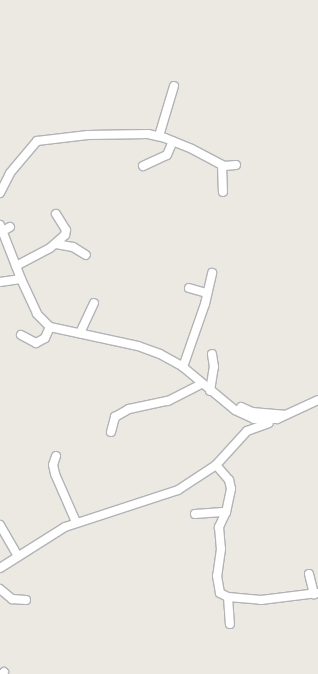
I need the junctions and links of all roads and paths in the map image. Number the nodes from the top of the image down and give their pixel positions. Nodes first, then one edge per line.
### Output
1 (174, 86) dead end
2 (159, 136) junction
3 (173, 141) junction
4 (222, 165) junction
5 (236, 165) dead end
6 (144, 166) dead end
7 (223, 192) dead end
8 (0, 193) edge
9 (56, 214) dead end
10 (10, 227) dead end
11 (1, 228) edge
12 (56, 244) junction
13 (86, 256) dead end
14 (16, 266) junction
15 (212, 273) dead end
16 (22, 279) junction
17 (0, 282) edge
18 (189, 288) dead end
19 (207, 293) junction
20 (94, 303) dead end
21 (50, 327) junction
22 (80, 333) junction
23 (21, 335) dead end
24 (212, 354) dead end
25 (183, 367) junction
26 (202, 384) junction
27 (210, 390) junction
28 (318, 400) edge
29 (241, 407) dead end
30 (284, 417) junction
31 (111, 432) dead end
32 (56, 456) dead end
33 (216, 465) junction
34 (226, 512) junction
35 (195, 514) dead end
36 (76, 522) junction
37 (0, 525) edge
38 (18, 556) junction
39 (0, 568) edge
40 (310, 574) dead end
41 (0, 589) edge
42 (316, 594) edge
43 (228, 597) junction
44 (26, 600) dead end
45 (230, 624) dead end

1 - 2 street
2 - 3 street
2 - 8 street
3 - 4 street
3 - 6 street
4 - 5 street
4 - 7 street
9 - 12 street
10 - 11 street
11 - 14 street
12 - 13 street
12 - 14 street
14 - 16 street
15 - 19 street
16 - 17 street
16 - 21 street
18 - 19 street
19 - 25 street
20 - 22 street
21 - 22 street
21 - 23 street
22 - 25 street
24 - 27 street
25 - 26 street
26 - 27 street
26 - 31 street
27 - 30 street
28 - 30 street
29 - 30 street
30 - 33 street
32 - 36 street
33 - 34 street
33 - 36 street
34 - 35 street
34 - 43 street
36 - 38 street
37 - 38 street
38 - 39 street
40 - 42 street
41 - 44 street
42 - 43 street
43 - 45 street

